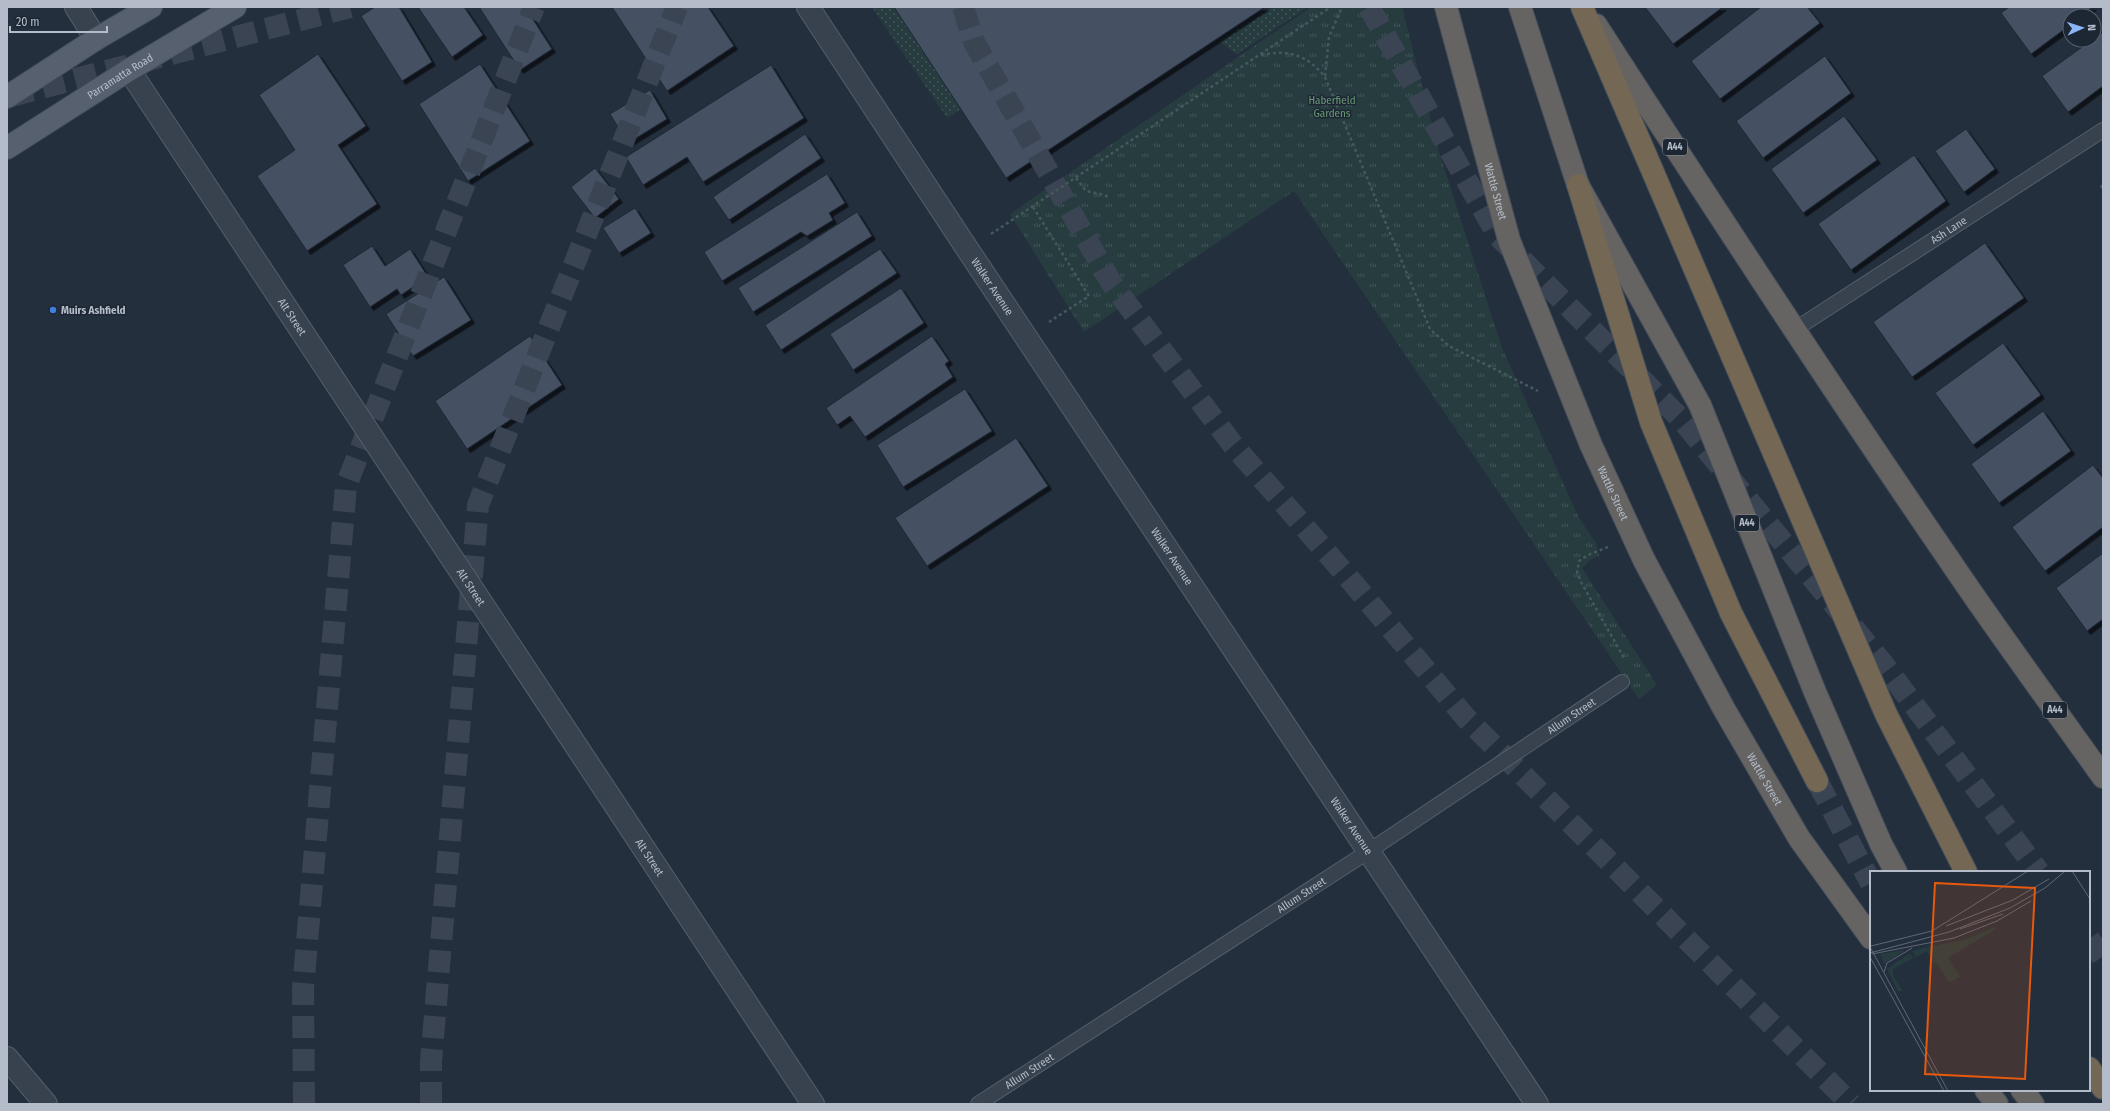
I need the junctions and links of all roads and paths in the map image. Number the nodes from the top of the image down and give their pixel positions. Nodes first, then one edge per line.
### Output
1 (76, 7) edge
2 (150, 7) edge
3 (235, 7) edge
4 (808, 7) edge
5 (1331, 7) edge
6 (1342, 7) edge
7 (1446, 7) edge
8 (1520, 7) edge
9 (1584, 7) edge
10 (96, 39) junction
11 (1261, 55) junction
12 (129, 70) junction
13 (1325, 77) junction
14 (7, 97) edge
15 (2103, 130) edge
16 (7, 148) edge
17 (1076, 178) junction
18 (1578, 185) junction
19 (1109, 198) dead end
20 (1032, 207) junction
21 (968, 250) junction
22 (1794, 330) junction
23 (1026, 337) junction
24 (1542, 393) dead end
25 (1612, 545) dead end
26 (1622, 682) joint
27 (2103, 777) edge
28 (1817, 781) tunnel mouth
29 (1369, 851) junction
30 (1895, 871) edge
31 (1965, 871) edge
32 (1870, 937) edge
33 (7, 1058) edge
34 (2090, 1069) edge
35 (2103, 1088) edge
36 (1987, 1091) edge
37 (2023, 1091) edge
38 (46, 1104) edge
39 (813, 1104) edge
40 (978, 1104) edge
41 (1538, 1104) edge
42 (1997, 1104) edge
43 (2032, 1104) edge

1 - 10 street
2 - 10 main road
3 - 12 main road, Parramatta Road
4 - 21 street, Walker Avenue
5 - 11 path
6 - 13 path
7 - 32 highway, Wattle Street
8 - 18 highway, A44
9 - 22 highway, A44
9 - 31 highway
10 - 14 main road
11 - 13 path
11 - 17 path
12 - 16 main road, Parramatta Road
12 - 39 street, Alt Street
13 - 24 path
15 - 22 lane, Ash Lane
17 - 19 path
17 - 20 path
18 - 28 highway
18 - 30 highway, A44
20 - 21 path
20 - 23 path
21 - 23 street, Walker Avenue
22 - 27 highway, A44
23 - 29 street, Walker Avenue
25 - 26 path
26 - 29 lane, Allum Street
29 - 40 lane, Allum Street
29 - 41 street, Walker Avenue
33 - 38 street
34 - 35 highway
36 - 42 highway
37 - 43 highway

